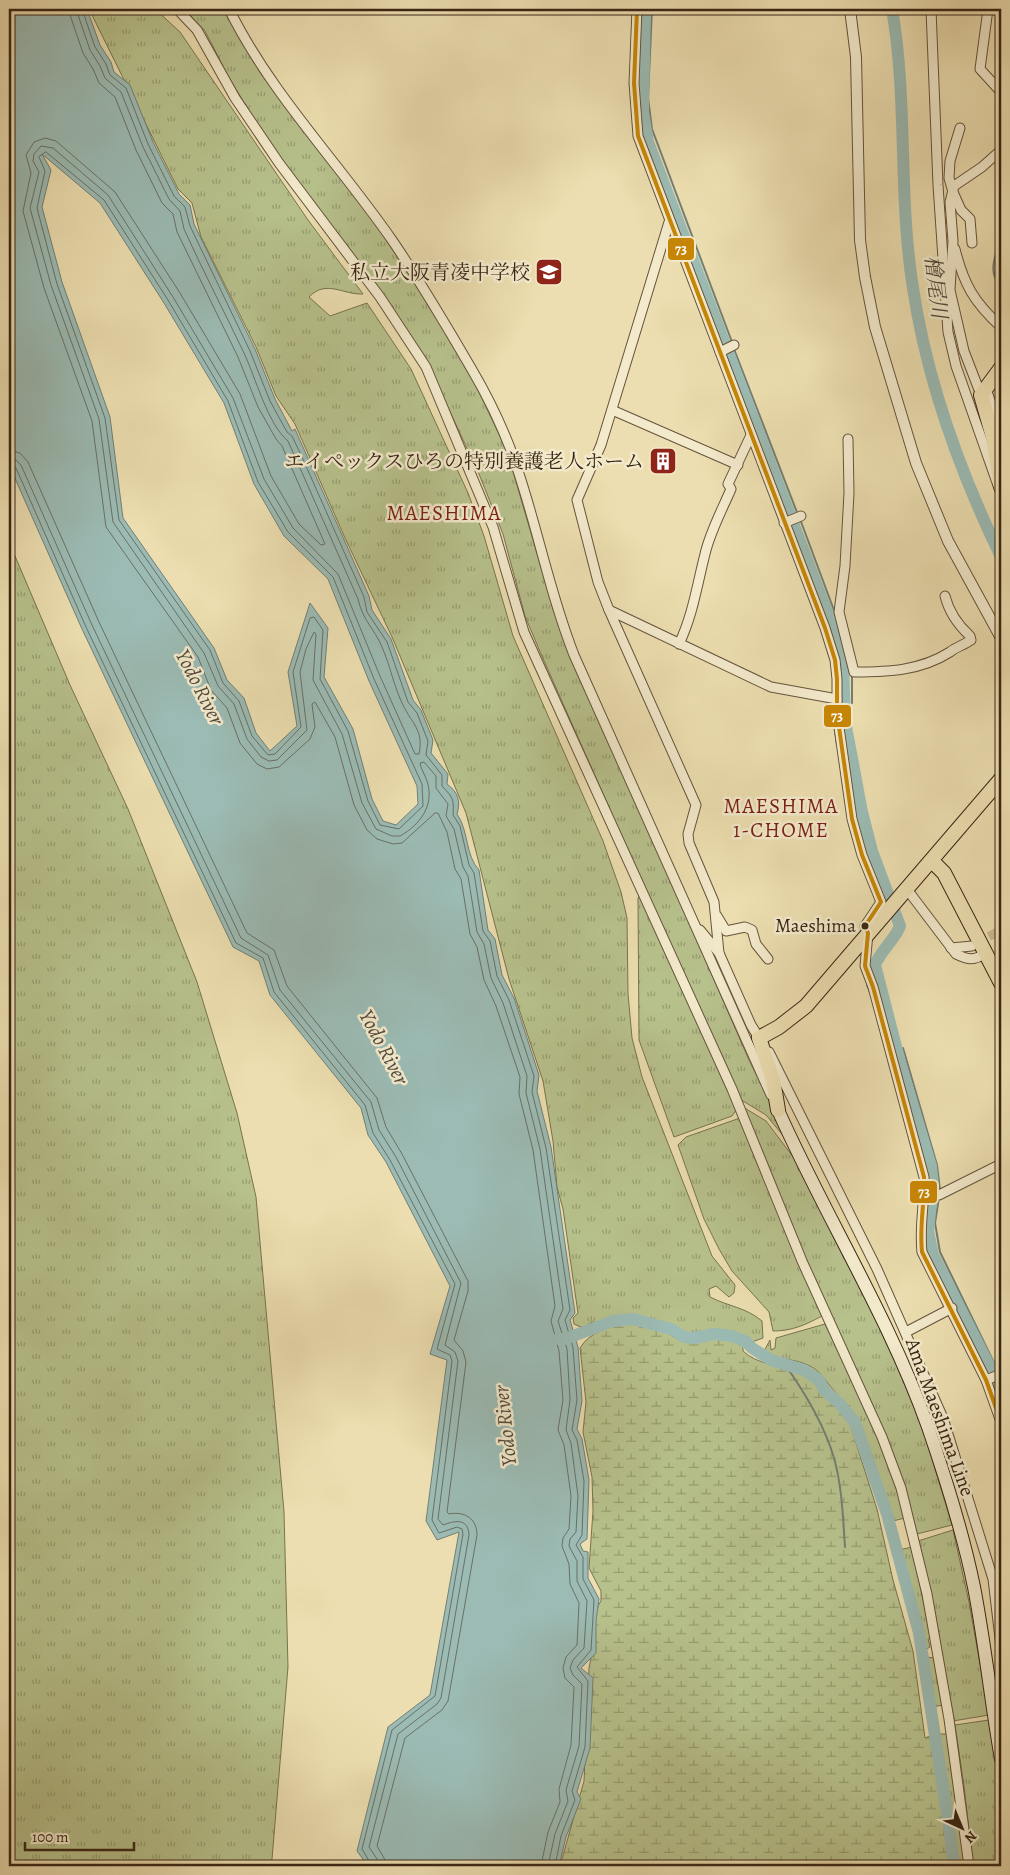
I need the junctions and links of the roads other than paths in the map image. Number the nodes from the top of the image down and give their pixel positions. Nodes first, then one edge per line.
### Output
1 (176, 9) edge
2 (229, 9) edge
3 (637, 9) edge
4 (850, 9) edge
5 (931, 9) edge
6 (988, 9) edge
7 (1001, 92) edge
8 (960, 128) dead end
9 (1001, 150) edge
10 (952, 192) junction
11 (669, 222) junction
12 (953, 241) junction
13 (972, 243) dead end
14 (1001, 327) edge
15 (734, 345) dead end
16 (720, 352) junction
17 (1001, 368) edge
18 (984, 391) junction
19 (612, 410) junction
20 (751, 435) junction
21 (1001, 436) edge
22 (848, 439) dead end
23 (738, 465) junction
24 (1001, 486) edge
25 (1001, 494) edge
26 (802, 516) dead end
27 (784, 523) junction
28 (944, 596) dead end
29 (609, 610) junction
30 (1001, 638) edge
31 (679, 644) junction
32 (850, 656) junction
33 (835, 660) junction
34 (837, 699) junction
35 (1001, 778) edge
36 (932, 860) junction
37 (904, 889) junction
38 (880, 898) junction
39 (715, 914) junction
40 (696, 926) junction
41 (868, 933) junction
42 (972, 946) tunnel mouth
43 (951, 948) junction
44 (719, 953) junction
45 (985, 953) junction
46 (768, 959) dead end
47 (1001, 983) edge
48 (758, 1038) junction
49 (778, 1110) junction
50 (1001, 1164) edge
51 (925, 1194) junction
52 (952, 1308) junction
53 (906, 1332) junction
54 (1001, 1374) edge
55 (986, 1380) junction
56 (1001, 1422) edge
57 (1001, 1647) edge
58 (1001, 1759) edge
59 (969, 1866) edge

1 - 59 street
2 - 40 street
3 - 11 street
4 - 30 street
5 - 25 street
6 - 7 street
8 - 10 street
9 - 10 street
10 - 12 street
10 - 13 street
11 - 16 street
11 - 19 street
12 - 14 street
12 - 18 street
15 - 16 street
16 - 20 street
17 - 18 main road
18 - 21 street
18 - 24 main road
19 - 23 street
19 - 29 street
20 - 23 street
20 - 27 street
22 - 32 street
23 - 31 street
26 - 27 street
27 - 33 street
28 - 32 street
29 - 31 street
29 - 39 street
31 - 34 street
32 - 33 street
33 - 34 street
34 - 38 street
35 - 36 main road
36 - 37 main road
36 - 45 main road
37 - 38 street
37 - 41 main road
37 - 43 street
38 - 41 street
39 - 44 street
39 - 46 street
40 - 44 street
40 - 49 street
41 - 48 main road
41 - 51 street
42 - 43 street
43 - 45 street
44 - 48 street
45 - 47 main road
48 - 49 main road
48 - 53 street
49 - 58 main road, Ama Maeshima Line
50 - 51 street
51 - 52 street
52 - 53 street
52 - 55 street
53 - 57 street
54 - 55 street
55 - 56 street

